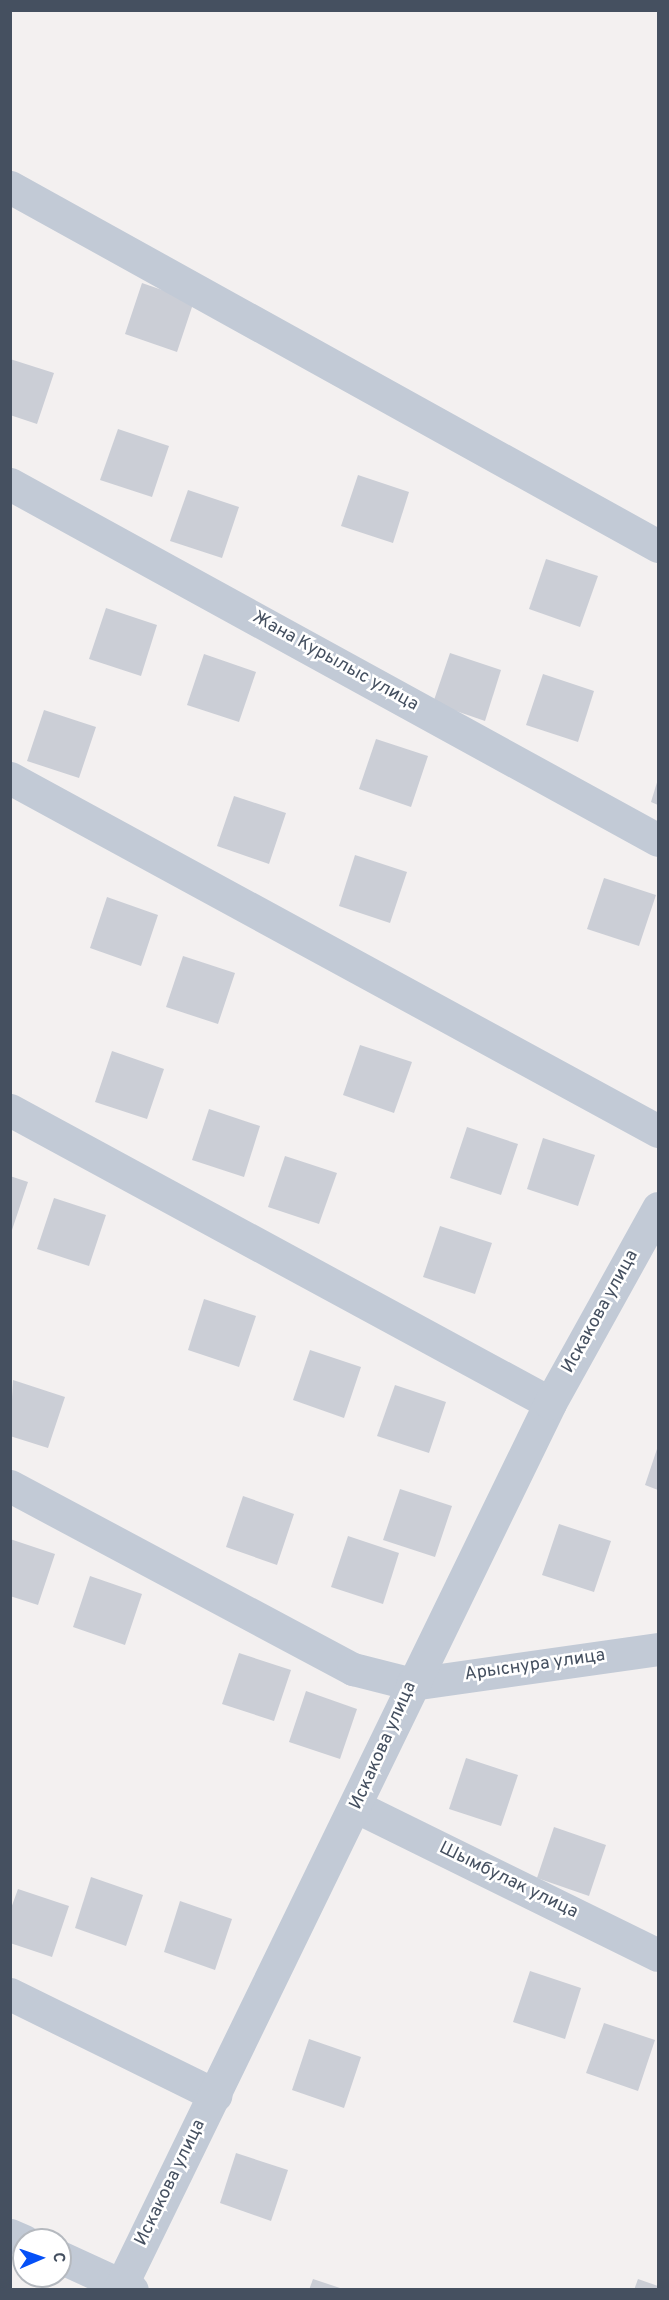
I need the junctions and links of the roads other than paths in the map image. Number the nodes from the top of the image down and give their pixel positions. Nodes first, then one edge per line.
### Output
1 (10, 187) edge
2 (10, 484) edge
3 (658, 546) edge
4 (10, 778) edge
5 (658, 840) edge
6 (10, 1110) edge
7 (658, 1131) edge
8 (658, 1208) edge
9 (550, 1403) junction
10 (10, 1486) edge
11 (658, 1649) edge
12 (412, 1684) junction
13 (357, 1807) junction
14 (658, 1955) edge
15 (10, 1994) edge
16 (215, 2095) junction
17 (72, 2263) edge
18 (124, 2288) edge

1 - 3 street
2 - 5 street, Жана Курылыс улица
4 - 7 street
6 - 9 street
8 - 9 street, Искакова улица
9 - 12 street, Искакова улица
10 - 12 street
11 - 12 street, Арыснура улица
12 - 13 street, Искакова улица
13 - 14 street, Шымбулак улица
13 - 16 street, Искакова улица
15 - 16 street
16 - 18 street, Искакова улица
17 - 18 street

